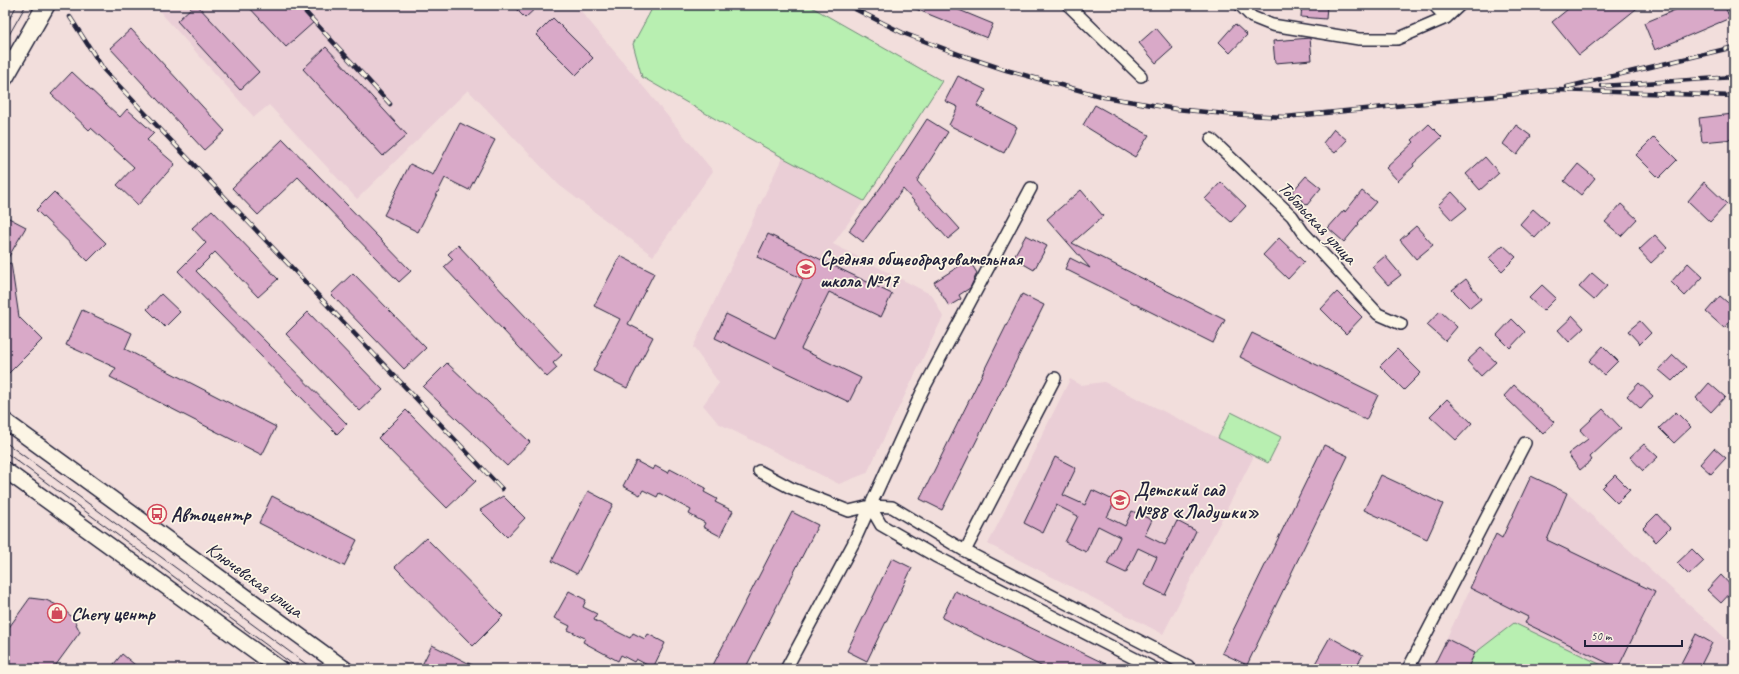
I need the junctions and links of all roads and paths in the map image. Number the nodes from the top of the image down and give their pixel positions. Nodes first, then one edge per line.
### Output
1 (46, 5) edge
2 (1068, 5) edge
3 (1240, 5) edge
4 (1434, 5) edge
5 (1460, 5) edge
6 (1446, 18) junction
7 (1141, 76) dead end
8 (5, 77) edge
9 (1211, 139) dead end
10 (1031, 188) dead end
11 (1401, 324) dead end
12 (1055, 378) dead end
13 (5, 421) edge
14 (1525, 443) dead end
15 (5, 470) edge
16 (759, 471) dead end
17 (870, 506) junction
18 (965, 551) junction
19 (1065, 603) junction
20 (1057, 619) junction
21 (280, 669) edge
22 (345, 669) edge
23 (786, 669) edge
24 (1155, 669) edge
25 (1190, 669) edge
26 (1408, 669) edge

1 - 8 main road
2 - 7 street
3 - 6 street
4 - 6 street
5 - 6 street
9 - 11 street, Тобольская улица
10 - 17 street
12 - 18 street
13 - 22 main road, Ключевская улица
14 - 26 street
15 - 21 main road
16 - 17 street
17 - 18 street
17 - 20 street
17 - 23 street
18 - 19 street
19 - 20 street
19 - 25 street
20 - 24 street

